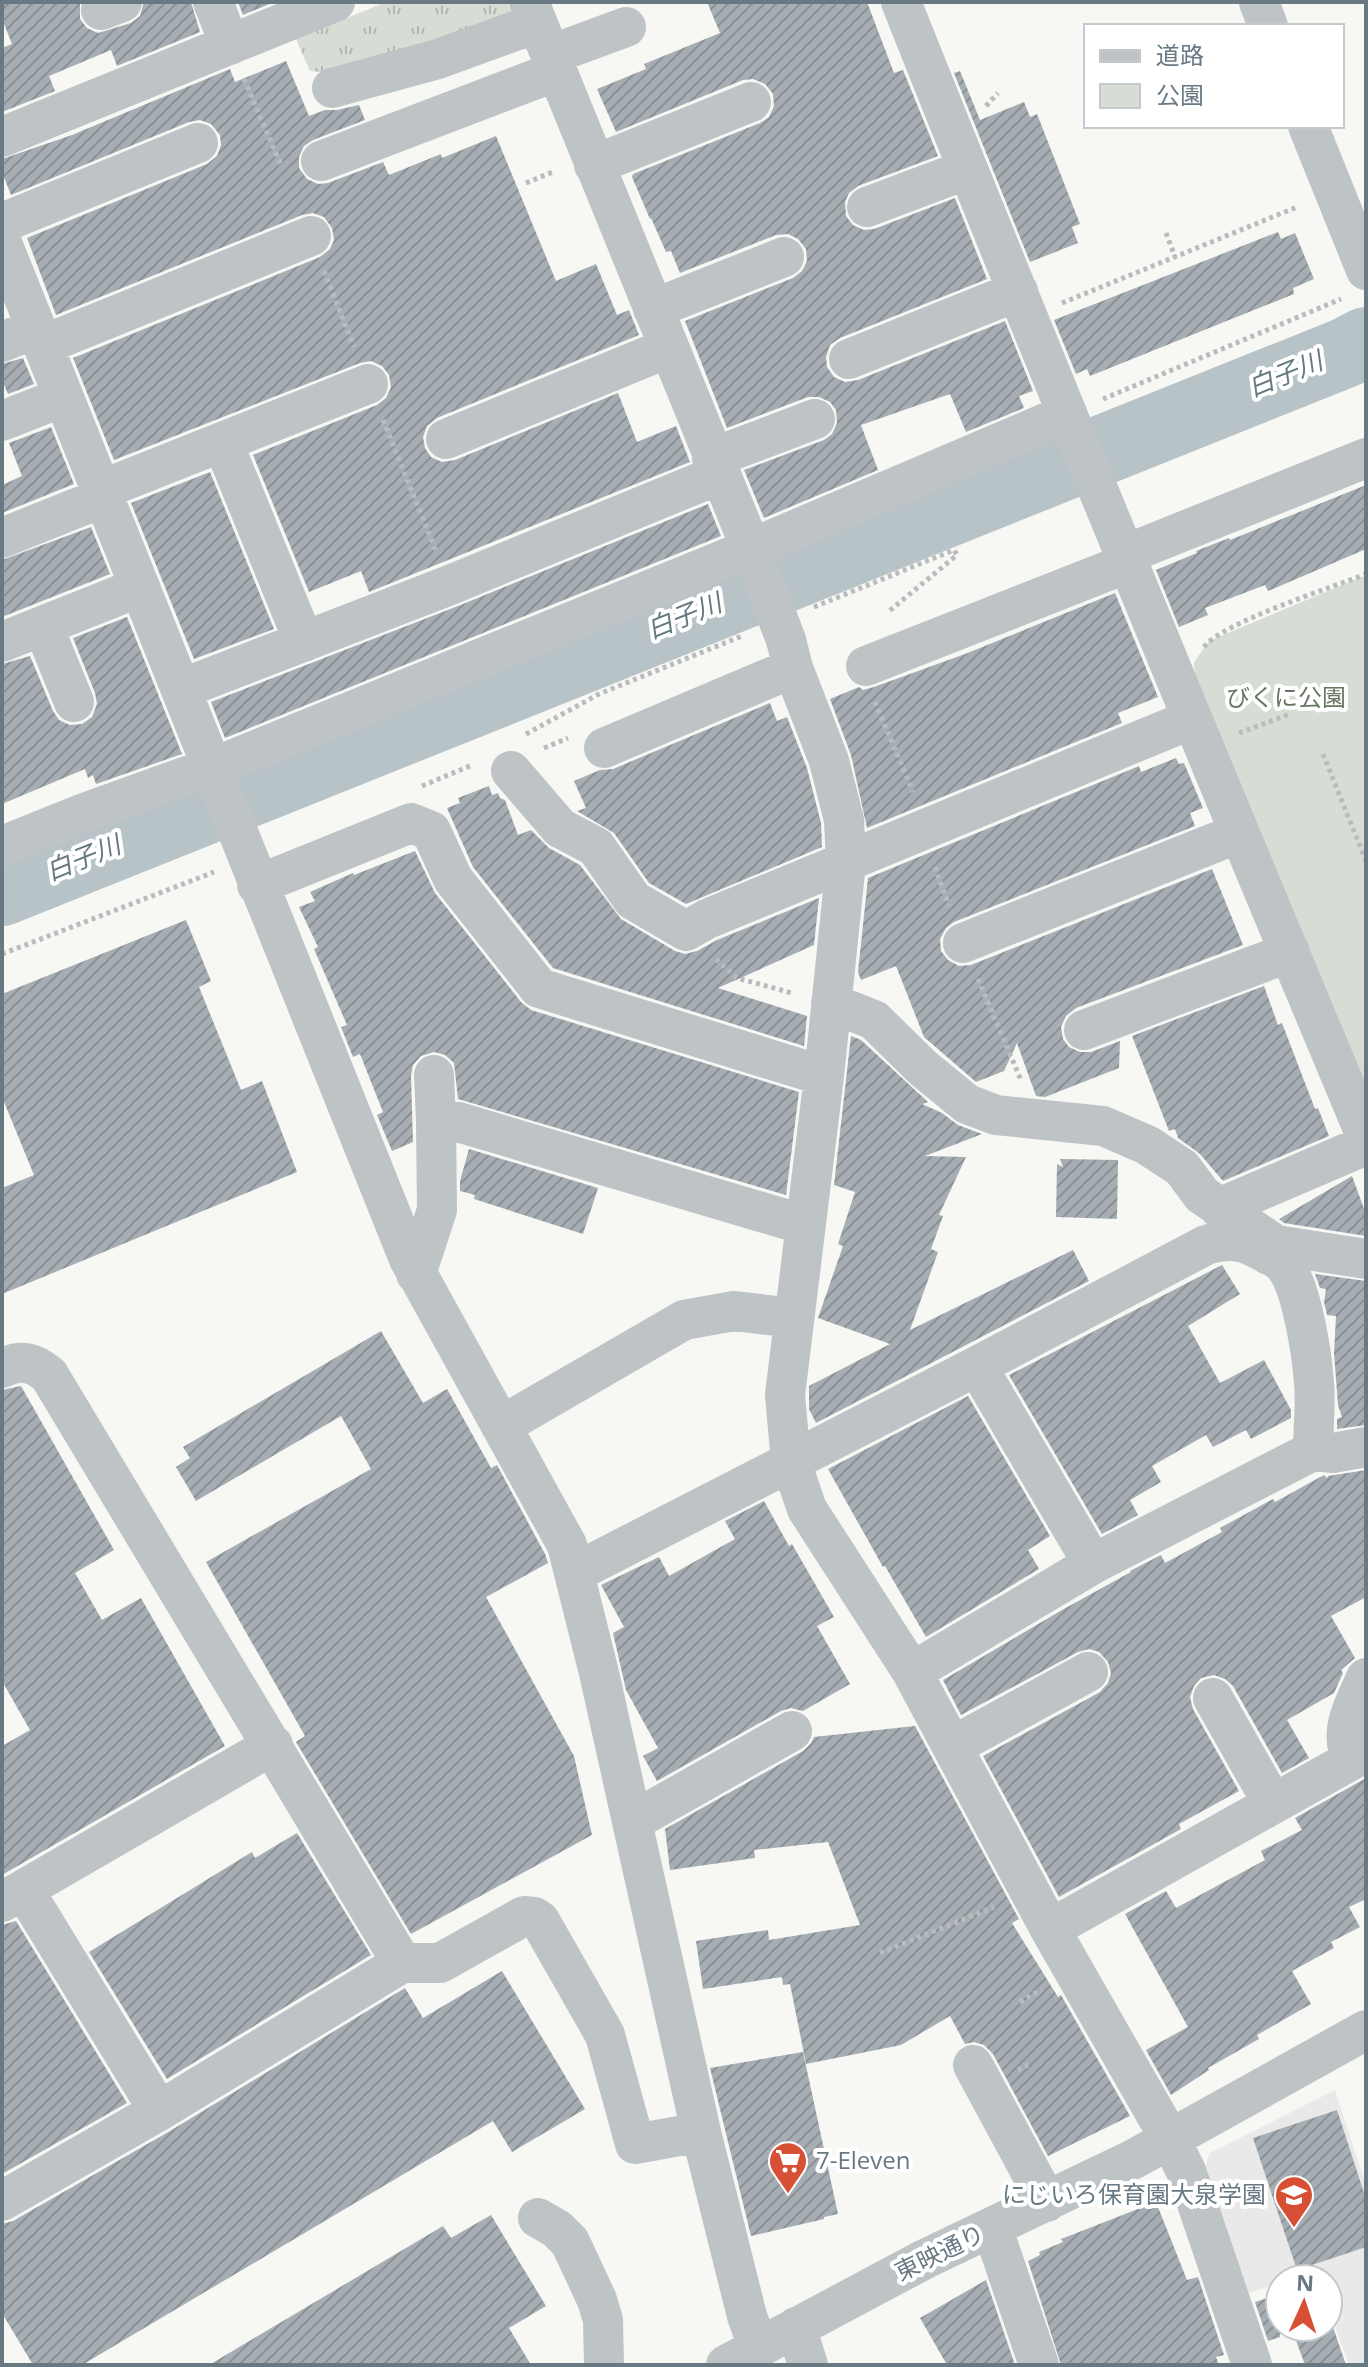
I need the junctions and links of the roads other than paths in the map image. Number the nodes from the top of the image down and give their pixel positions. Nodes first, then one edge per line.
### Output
1 (213, 2) edge
2 (335, 2) edge
3 (901, 2) edge
4 (1259, 2) edge
5 (1267, 24) edge
6 (626, 27) dead end
7 (543, 38) edge
8 (230, 45) junction
9 (332, 88) dead end
10 (751, 102) dead end
11 (1309, 128) edge
12 (2, 137) edge
13 (198, 143) dead end
14 (321, 161) dead end
15 (594, 165) junction
16 (968, 169) junction
17 (867, 207) dead end
18 (2, 223) edge
19 (311, 236) road end
20 (2, 243) edge
21 (784, 257) dead end
22 (1360, 281) edge
23 (1023, 304) junction
24 (653, 309) junction
25 (27, 338) edge
26 (668, 348) junction
27 (849, 359) dead end
28 (368, 384) road end
29 (63, 397) junction
30 (815, 419) dead end
31 (2, 421) edge
32 (1068, 422) junction
33 (446, 439) dead end
34 (223, 443) junction
35 (1366, 458) edge
36 (715, 466) junction
37 (103, 494) junction
38 (2, 538) edge
39 (752, 552) junction
40 (1124, 554) junction
41 (140, 587) junction
42 (43, 626) junction
43 (2, 642) edge
44 (304, 642) junction
45 (790, 654) junction
46 (866, 666) road end
47 (181, 689) junction
48 (74, 702) dead end
49 (1192, 719) junction
50 (588, 742) road end
51 (504, 756) road end
52 (214, 771) junction
53 (1239, 833) junction
54 (2, 846) edge
55 (846, 862) junction
56 (249, 863) junction
57 (963, 943) road end
58 (1290, 952) junction
59 (831, 1003) junction
60 (1084, 1030) dead end
61 (434, 1075) dead end
62 (824, 1076) junction
63 (436, 1121) junction
64 (1366, 1136) edge
65 (1366, 1145) edge
66 (1219, 1208) junction
67 (805, 1225) junction
68 (1273, 1250) junction
69 (1366, 1259) edge
70 (416, 1274) junction
71 (794, 1318) junction
72 (977, 1366) junction
73 (2, 1368) edge
74 (501, 1426) junction
75 (1366, 1447) edge
76 (1313, 1451) junction
77 (791, 1462) junction
78 (1093, 1564) junction
79 (576, 1572) junction
80 (912, 1672) junction
81 (1088, 1672) dead end
82 (1366, 1678) edge
83 (1213, 1698) dead end
84 (792, 1731) dead end
85 (273, 1745) junction
86 (953, 1746) junction
87 (1359, 1756) edge
88 (1273, 1804) junction
89 (633, 1821) junction
90 (13, 1896) edge
91 (1050, 1929) junction
92 (402, 1963) junction
93 (1366, 2030) edge
94 (973, 2065) dead end
95 (159, 2111) junction
96 (701, 2132) junction
97 (1170, 2139) junction
98 (2, 2201) edge
99 (1047, 2202) junction
100 (992, 2227) junction
101 (538, 2231) dead end
102 (796, 2327) junction
103 (742, 2356) edge
104 (602, 2365) edge
105 (808, 2365) edge
106 (1039, 2365) edge
107 (1252, 2365) edge

1 - 8 street
2 - 8 street
3 - 16 street
4 - 5 street
6 - 7 street
7 - 9 street
7 - 14 street
7 - 15 street
8 - 12 street
10 - 15 street
11 - 22 street
13 - 18 street
15 - 24 street
16 - 17 street
16 - 23 street
19 - 25 street
20 - 25 street
21 - 24 street
23 - 27 street
23 - 32 street
24 - 26 street
25 - 29 street
26 - 33 street
26 - 36 street
28 - 34 street
29 - 31 street
29 - 37 street
30 - 36 street
32 - 39 street
32 - 40 street
34 - 37 street
34 - 44 street
35 - 40 street
36 - 39 street
36 - 44 street
37 - 38 street
37 - 41 street
39 - 45 street, bridge
39 - 52 street
40 - 46 street
40 - 49 street
41 - 42 street
41 - 47 street
42 - 43 street
42 - 48 street
44 - 47 street
45 - 50 street
45 - 55 street
47 - 52 street
49 - 53 street
49 - 55 street
51 - 55 street
52 - 54 street
52 - 56 street
53 - 57 street
53 - 58 street
55 - 59 street
56 - 62 street
56 - 70 street
58 - 60 street
58 - 64 street
59 - 62 street
59 - 66 street
61 - 63 street
62 - 67 street
63 - 67 street
63 - 70 street
65 - 66 street
66 - 68 street
67 - 71 street
68 - 69 street
68 - 72 street
68 - 76 street
70 - 74 street
71 - 74 street
71 - 77 street
72 - 77 street
72 - 78 street
73 - 85 street
74 - 79 street
75 - 76 street
76 - 78 street
77 - 79 street
77 - 80 street
78 - 80 street
79 - 89 street
80 - 86 street
81 - 86 street
82 - 87 street
83 - 88 street
84 - 89 street
85 - 90 street
85 - 92 street
86 - 91 street
87 - 88 street
88 - 91 street
89 - 96 street
90 - 95 street
91 - 97 street
92 - 95 street
92 - 96 street
93 - 97 street, 東映通り
94 - 99 street
95 - 98 street
96 - 103 street
97 - 99 street, 東映通り
97 - 107 street
99 - 100 street, 東映通り
100 - 102 street, 東映通り
100 - 106 street
101 - 104 street
102 - 103 street, 東映通り
102 - 105 street

